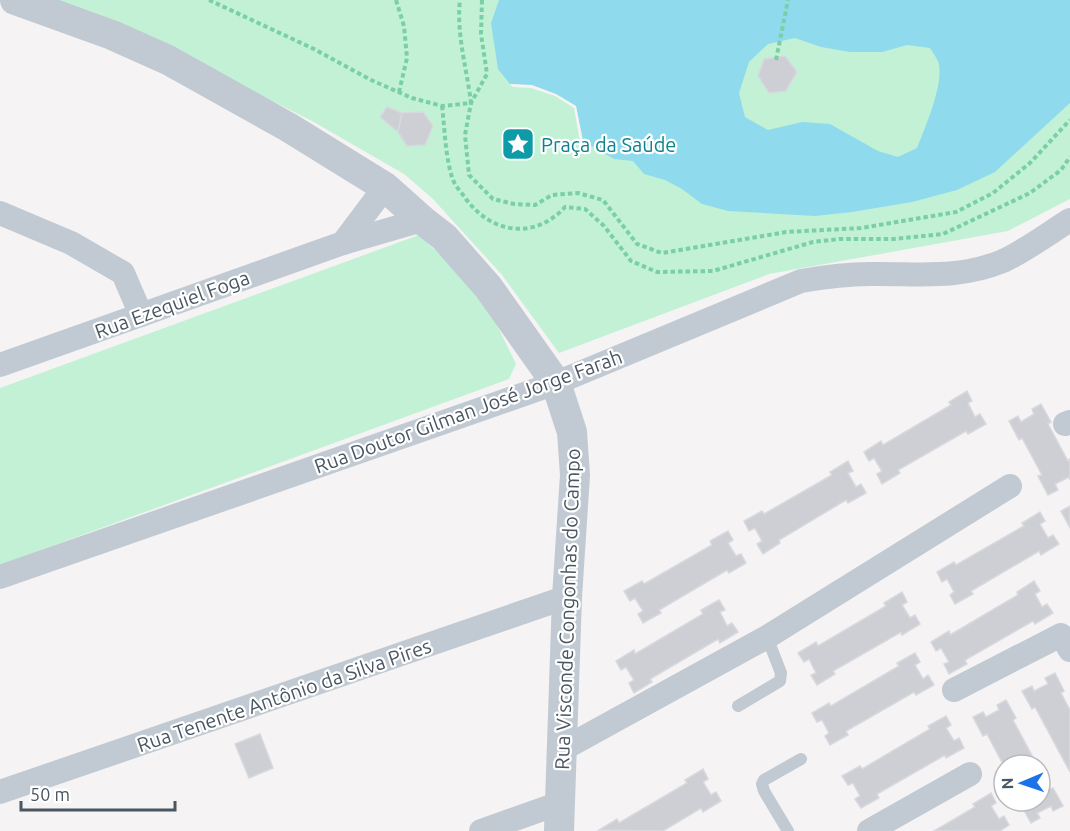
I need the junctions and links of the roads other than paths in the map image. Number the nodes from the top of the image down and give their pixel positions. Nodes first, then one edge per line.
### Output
1 (15, 0) edge
2 (385, 187) junction
3 (0, 213) edge
4 (422, 220) junction
5 (1070, 220) edge
6 (343, 243) junction
7 (141, 315) junction
8 (0, 364) edge
9 (556, 383) junction
10 (1010, 486) dead end
11 (0, 577) edge
12 (567, 597) junction
13 (767, 638) junction
14 (1070, 650) edge
15 (954, 690) dead end
16 (738, 706) dead end
17 (563, 749) junction
18 (801, 759) dead end
19 (970, 774) dead end
20 (0, 792) edge
21 (560, 817) edge
22 (481, 831) edge
23 (788, 831) edge
24 (869, 831) edge

1 - 2 street, Rua Visconde Congonhas do Campo
2 - 4 street, Rua Visconde Congonhas do Campo
2 - 6 street
3 - 7 street
4 - 6 street, Rua Ezequiel Foga
4 - 9 street, Rua Visconde Congonhas do Campo
5 - 9 street, Rua Doutor Gilman José Jorge Farah
6 - 7 street, Rua Ezequiel Foga
7 - 8 street, Rua Ezequiel Foga
9 - 11 street, Rua Doutor Gilman José Jorge Farah
9 - 12 street, Rua Visconde Congonhas do Campo
10 - 13 street
12 - 17 street, Rua Visconde Congonhas do Campo
12 - 20 street, Rua Tenente Antônio da Silva Pires
13 - 16 lane
13 - 17 street
14 - 15 street
17 - 21 street, Rua Visconde Congonhas do Campo
18 - 23 lane
19 - 24 street
21 - 22 street

